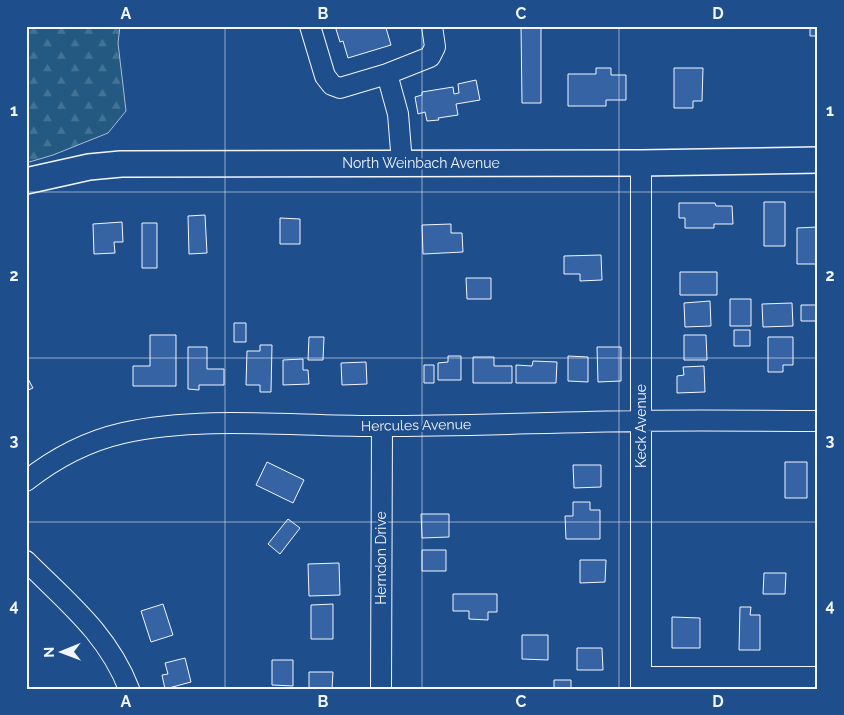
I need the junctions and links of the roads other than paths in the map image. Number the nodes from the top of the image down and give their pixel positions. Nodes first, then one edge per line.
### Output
1 (310, 26) edge
2 (432, 26) edge
3 (387, 74) junction
4 (818, 160) edge
5 (402, 163) junction
6 (641, 163) junction
7 (26, 181) edge
8 (641, 421) junction
9 (818, 421) edge
10 (382, 426) junction
11 (26, 481) edge
12 (26, 561) edge
13 (818, 677) edge
14 (640, 683) edge
15 (129, 689) edge
16 (381, 689) edge

1 - 3 street
2 - 3 street
3 - 5 street
4 - 6 main road, North Weinbach Avenue
5 - 6 main road, North Weinbach Avenue
5 - 7 main road, North Weinbach Avenue
6 - 8 street, Keck Avenue
8 - 9 street, Hercules Avenue
8 - 10 street, Hercules Avenue
8 - 14 street, Keck Avenue
10 - 11 street, Hercules Avenue
10 - 16 street, Herndon Drive
12 - 15 street
13 - 14 street

